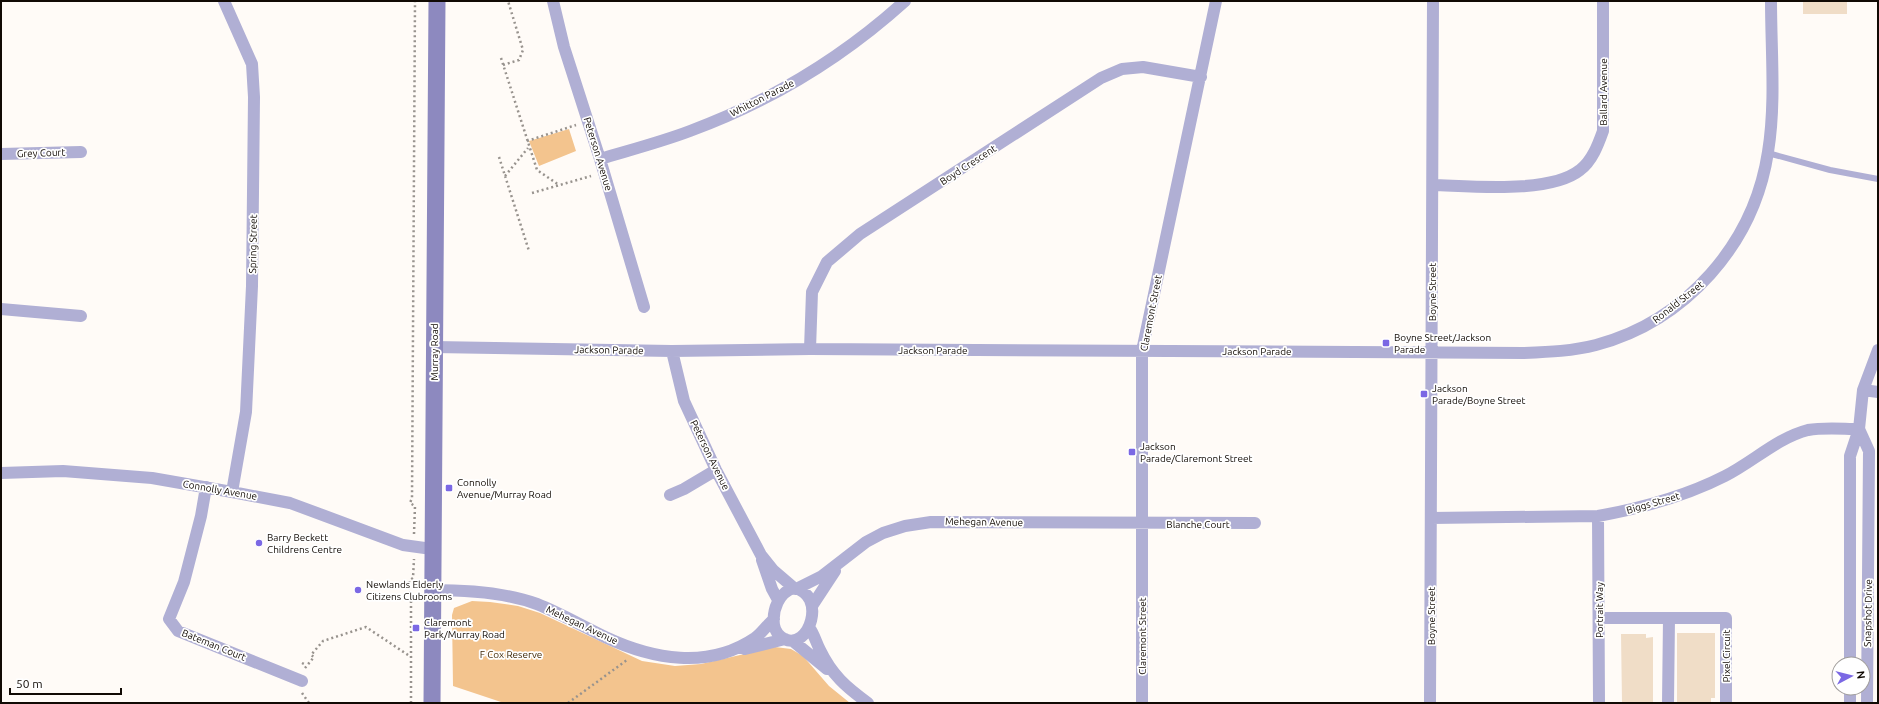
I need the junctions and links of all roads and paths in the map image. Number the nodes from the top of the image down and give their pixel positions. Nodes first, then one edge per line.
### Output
1 (224, 1) edge
2 (415, 1) edge
3 (436, 1) edge
4 (508, 1) edge
5 (553, 1) edge
6 (905, 1) edge
7 (1216, 1) edge
8 (1434, 1) edge
9 (1603, 1) edge
10 (1771, 1) edge
11 (501, 58) dead end
12 (503, 65) junction
13 (1201, 77) junction
14 (588, 121) junction
15 (527, 141) junction
16 (529, 148) junction
17 (81, 152) dead end
18 (1768, 153) junction
19 (1, 154) edge
20 (499, 157) dead end
21 (600, 159) junction
22 (604, 173) junction
23 (505, 176) junction
24 (1878, 179) edge
25 (1432, 184) junction
26 (560, 185) junction
27 (532, 193) dead end
28 (529, 251) dead end
29 (644, 307) dead end
30 (1, 309) edge
31 (81, 316) dead end
32 (434, 347) junction
33 (810, 349) junction
34 (1878, 350) edge
35 (672, 351) junction
36 (1142, 351) junction
37 (1432, 352) junction
38 (1863, 390) junction
39 (1878, 392) edge
40 (1859, 429) junction
41 (716, 470) junction
42 (1, 473) edge
43 (206, 487) junction
44 (232, 492) junction
45 (670, 495) dead end
46 (1598, 516) junction
47 (1431, 518) junction
48 (1255, 523) dead end
49 (1142, 524) junction
50 (414, 547) junction
51 (432, 549) junction
52 (761, 555) junction
53 (1851, 558) junction
54 (1874, 558) edge
55 (839, 565) junction
56 (795, 588) junction
57 (432, 590) junction
58 (778, 600) junction
59 (812, 606) junction
60 (1600, 618) junction
61 (1669, 618) junction
62 (774, 619) junction
63 (809, 627) junction
64 (789, 640) junction
65 (634, 649) junction
66 (732, 650) junction
67 (316, 654) dead end
68 (1850, 656) edge
69 (314, 657) junction
70 (411, 657) junction
71 (302, 663) dead end
72 (306, 665) junction
73 (834, 675) junction
74 (301, 685) junction
75 (309, 703) edge
76 (411, 703) edge
77 (432, 703) edge
78 (568, 703) edge
79 (868, 703) edge
80 (1142, 703) edge
81 (1430, 703) edge
82 (1599, 703) edge
83 (1668, 703) edge
84 (1726, 703) edge
85 (1867, 703) edge

1 - 44 street, Spring Street
2 - 50 path
3 - 32 main road, Murray Road
4 - 12 path
5 - 14 street, Peterson Avenue
6 - 21 street, Whitton Parade
7 - 13 street, Claremont Street
8 - 25 street, Boyne Street
9 - 25 street, Ballard Avenue
10 - 18 street, Ronald Street
11 - 12 path
12 - 15 path
13 - 33 street, Boyd Crescent
13 - 36 street, Claremont Street
14 - 15 path
14 - 21 street, Peterson Avenue
15 - 16 path
16 - 23 path
16 - 26 path
17 - 19 street, Grey Court
18 - 24 lane
18 - 37 street, Ronald Street
20 - 23 path
21 - 22 street, Peterson Avenue
22 - 26 path
22 - 29 street, Peterson Avenue
23 - 28 path
25 - 37 street, Boyne Street
26 - 27 path
30 - 31 street
32 - 35 street, Jackson Parade
32 - 51 main road, Murray Road
33 - 35 street, Jackson Parade
33 - 36 street, Jackson Parade
34 - 38 street, Snapshot Drive
35 - 41 street, Peterson Avenue
36 - 37 street, Jackson Parade
36 - 49 street, Claremont Street
37 - 47 street, Boyne Street
38 - 39 street
38 - 40 street, Snapshot Drive
40 - 46 street, Biggs Street
40 - 53 street, Snapshot Drive
40 - 54 street, Snapshot Drive
41 - 45 street
41 - 52 street, Peterson Avenue
42 - 43 street, Connolly Avenue
43 - 44 street, Connolly Avenue
43 - 74 street, Bateman Court
44 - 50 street, Connolly Avenue
46 - 47 street, Biggs Street
46 - 60 street, Portrait Way
47 - 81 street, Boyne Street
48 - 49 street, Blanche Court
49 - 55 street, Mehegan Avenue
49 - 80 street, Claremont Street
50 - 51 street, Connolly Avenue
50 - 70 path
51 - 57 main road, Murray Road
52 - 56 street, Peterson Avenue
52 - 58 street, Peterson Avenue
53 - 54 street
53 - 68 street, Snapshot Drive
54 - 85 street, Snapshot Drive
55 - 56 street, Mehegan Avenue
55 - 59 street, Mehegan Avenue
56 - 58 street
56 - 59 street
57 - 65 street, Mehegan Avenue
57 - 77 main road, Murray Road
58 - 62 street
59 - 63 street
60 - 61 street, Pixel Circuit
60 - 82 street, Portrait Way
61 - 83 street
61 - 84 street, Pixel Circuit
62 - 64 street
62 - 66 street, Mehegan Avenue
63 - 64 street
63 - 73 street
64 - 66 street, Mehegan Avenue
64 - 73 street
65 - 66 street, Mehegan Avenue
65 - 78 path
67 - 69 path
69 - 70 path
69 - 72 path
70 - 76 path
71 - 72 path
72 - 74 path
73 - 79 street
74 - 75 path

